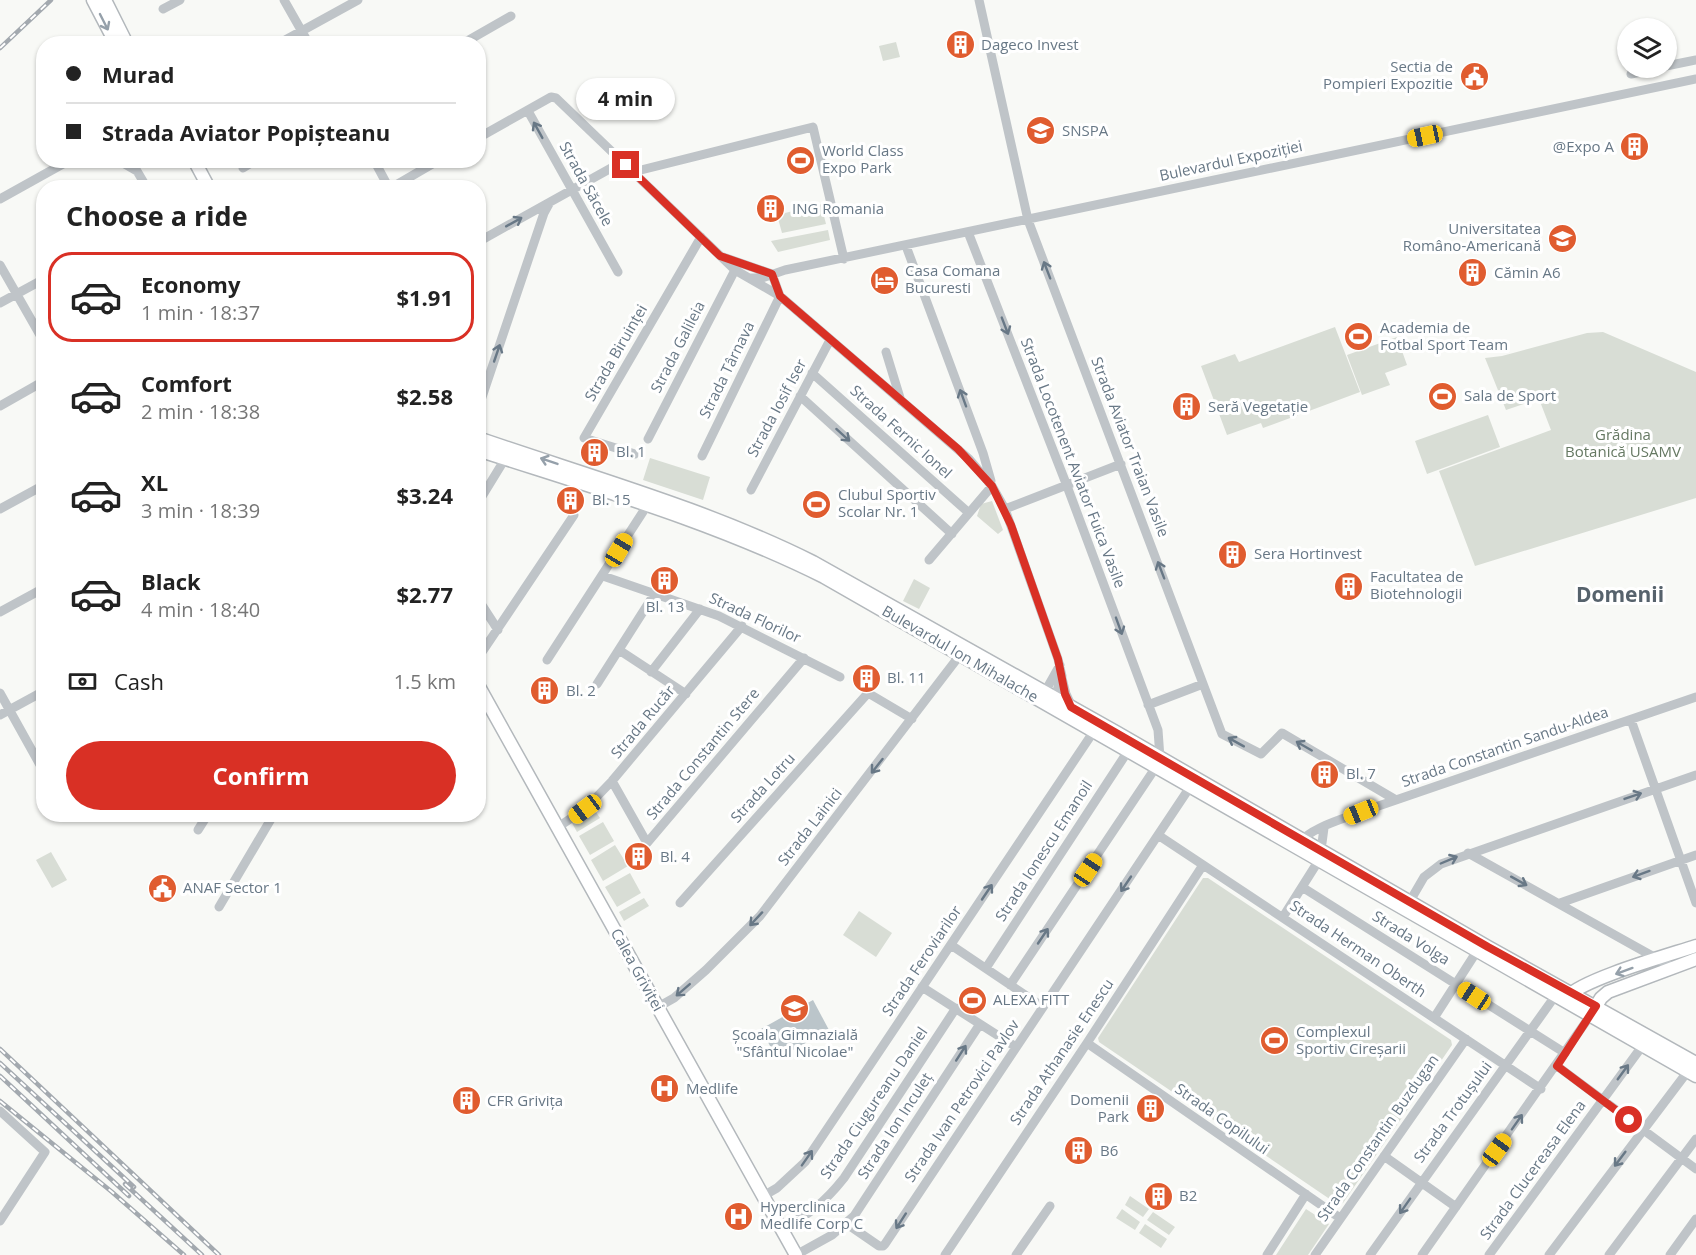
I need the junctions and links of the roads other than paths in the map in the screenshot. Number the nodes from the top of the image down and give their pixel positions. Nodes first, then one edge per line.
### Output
1 (93, 0) edge
2 (105, 0) edge
3 (180, 0) edge
4 (284, 0) edge
5 (358, 0) edge
6 (979, 0) edge
7 (163, 9) dead end
8 (511, 16) dead end
9 (301, 31) junction
10 (112, 36) edge
11 (124, 36) edge
12 (292, 36) edge
13 (304, 36) edge
14 (476, 36) edge
15 (1696, 60) edge
16 (1677, 64) edge
17 (1696, 79) edge
18 (528, 111) junction
19 (486, 134) edge
20 (622, 162) junction
21 (56, 168) edge
22 (132, 168) edge
23 (425, 168) edge
24 (633, 172) junction
25 (142, 180) edge
26 (404, 180) edge
27 (572, 190) junction
28 (0, 199) edge
29 (550, 202) junction
30 (1028, 220) junction
31 (968, 232) junction
32 (700, 237) junction
33 (486, 238) edge
34 (906, 246) junction
35 (720, 256) junction
36 (844, 259) junction
37 (0, 265) edge
38 (735, 270) junction
39 (618, 272) dead end
40 (772, 274) junction
41 (750, 278) junction
42 (36, 283) edge
43 (768, 290) junction
44 (17, 294) junction
45 (780, 296) junction
46 (0, 303) edge
47 (36, 328) edge
48 (830, 340) junction
49 (886, 352) dead end
50 (812, 373) junction
51 (486, 385) edge
52 (36, 386) edge
53 (800, 396) junction
54 (901, 401) junction
55 (0, 406) edge
56 (648, 439) dead end
57 (486, 442) edge
58 (486, 451) edge
59 (507, 454) junction
60 (635, 454) dead end
61 (702, 456) dead end
62 (1121, 464) junction
63 (992, 486) junction
64 (1067, 486) junction
65 (36, 489) edge
66 (486, 489) edge
67 (751, 490) dead end
68 (650, 501) junction
69 (0, 509) edge
70 (1005, 509) junction
71 (969, 513) junction
72 (574, 515) dead end
73 (952, 534) junction
74 (929, 560) dead end
75 (603, 576) junction
76 (36, 592) edge
77 (655, 593) junction
78 (700, 609) junction
79 (0, 612) edge
80 (486, 612) edge
81 (742, 626) junction
82 (498, 630) junction
83 (486, 647) edge
84 (619, 651) junction
85 (963, 651) junction
86 (804, 658) junction
87 (547, 660) dead end
88 (1060, 665) junction
89 (651, 672) junction
90 (1062, 676) junction
91 (840, 677) dead end
92 (597, 684) dead end
93 (1203, 684) junction
94 (0, 693) edge
95 (686, 694) junction
96 (36, 695) edge
97 (1696, 697) edge
98 (486, 699) edge
99 (1047, 699) junction
100 (1148, 705) junction
101 (1071, 707) junction
102 (4, 712) edge
103 (912, 719) junction
104 (1631, 720) junction
105 (1094, 731) junction
106 (1128, 751) junction
107 (36, 760) edge
108 (1158, 763) junction
109 (1696, 775) edge
110 (612, 781) junction
111 (1191, 787) junction
112 (1655, 788) junction
113 (1396, 800) junction
114 (203, 822) edge
115 (270, 822) edge
116 (558, 827) junction
117 (1324, 828) junction
118 (198, 830) dead end
119 (1158, 835) junction
120 (1300, 843) junction
121 (1322, 843) dead end
122 (1468, 853) junction
123 (1696, 855) edge
124 (1319, 860) junction
125 (1681, 860) junction
126 (1203, 865) junction
127 (1302, 887) junction
128 (1410, 901) junction
129 (680, 903) dead end
130 (1560, 903) junction
131 (1696, 903) edge
132 (219, 907) dead end
133 (1282, 918) junction
134 (951, 945) junction
135 (1696, 946) edge
136 (1477, 951) junction
137 (1659, 958) junction
138 (1696, 959) edge
139 (1672, 967) junction
140 (986, 968) junction
141 (1456, 984) junction
142 (1010, 985) junction
143 (922, 987) junction
144 (1563, 994) junction
145 (658, 1007) junction
146 (1043, 1007) junction
147 (956, 1008) junction
148 (1593, 1011) junction
149 (1434, 1018) junction
150 (980, 1024) junction
151 (1529, 1031) junction
152 (1466, 1039) junction
153 (1087, 1042) junction
154 (1643, 1045) junction
155 (1016, 1047) junction
156 (1565, 1053) junction
157 (1505, 1065) junction
158 (1557, 1066) junction
159 (1694, 1068) edge
160 (1541, 1089) junction
161 (1603, 1101) junction
162 (3, 1114) edge
163 (0, 1126) edge
164 (1642, 1129) junction
165 (1696, 1139) edge
166 (1384, 1156) junction
167 (1681, 1158) junction
168 (1696, 1169) edge
169 (1421, 1182) junction
170 (1306, 1194) junction
171 (763, 1196) junction
172 (1050, 1206) dead end
173 (1456, 1207) junction
174 (1340, 1218) junction
175 (1, 1219) edge
176 (1696, 1219) edge
177 (847, 1224) junction
178 (782, 1228) junction
179 (796, 1255) edge
180 (945, 1255) edge
181 (1017, 1255) edge
182 (1267, 1255) edge
183 (1315, 1255) edge
184 (1370, 1255) edge
185 (1422, 1255) edge
186 (1490, 1255) edge
187 (1549, 1255) edge
188 (1610, 1255) edge
189 (1670, 1255) edge

1 -> 10 main road
2 - 11 main road
3 - 7 street
4 - 9 street
5 - 9 street
6 - 30 street, Strada Aviator Traian Vasile
8 - 14 street
9 - 12 street
9 - 13 street
15 - 16 street
17 - 30 street, Bulevardul Expoziției
18 - 19 street
18 - 20 street
27 -> 18 street, Strada Săcele
20 - 24 street
20 - 27 street
21 - 28 street
22 - 25 street
23 - 26 street
24 - 32 street
24 - 36 street
27 - 29 street
27 - 39 street, Strada Săcele
33 -> 29 street
51 -> 29 street
30 - 31 street, Bulevardul Expoziției
62 -> 30 street, Strada Aviator Traian Vasile
31 - 34 street, Bulevardul Expoziției
31 -> 64 street, Strada Locotenent Aviator Fuica Vasile
32 - 35 street
32 - 60 street, Strada Biruinței
34 - 36 street, Bulevardul Expoziției
63 -> 34 street
35 - 38 street
35 - 40 street
36 - 40 street, Bulevardul Expoziției
37 - 44 street
38 - 41 street
38 - 56 street, Strada Galileia
40 - 41 street, Bulevardul Expoziției
40 - 43 street
40 - 45 street
41 - 43 street
42 - 44 street
43 - 45 street
44 - 46 street
44 - 47 street
45 - 48 street
45 - 61 street, Strada Târnava
48 - 50 street, Strada Iosif Iser
48 - 54 street
49 - 54 street
50 - 53 street, Strada Iosif Iser
50 - 71 street, Strada Fernic Ionel
52 - 55 street
53 - 67 street, Strada Iosif Iser
53 -> 73 street
54 - 63 street
57 - 59 main road, Bulevardul Ion Mihalache
58 - 59 main road, Bulevardul Ion Mihalache
59 - 66 street
59 - 68 main road, Bulevardul Ion Mihalache
62 - 64 street
93 -> 62 street, Strada Aviator Traian Vasile
63 - 70 street
63 - 71 street
64 - 70 street
64 -> 100 street, Strada Locotenent Aviator Fuica Vasile
65 - 69 street
68 - 75 street
68 - 85 main road, Bulevardul Ion Mihalache
70 - 88 street
71 - 73 street
72 - 82 street
73 - 74 street
75 - 77 street, Strada Florilor
75 - 87 street
76 - 79 street
77 - 78 street, Strada Florilor
77 - 84 street
78 - 81 street, Strada Florilor
78 - 89 street
80 - 82 street
81 - 86 street, Strada Florilor
81 - 95 street, Strada Rucăr
82 - 83 street
84 - 89 street
84 - 92 street
85 - 99 main road, Bulevardul Ion Mihalache
85 - 103 street, Strada Lainici
86 - 91 street, Strada Florilor
86 - 110 street, Strada Constantin Stere
88 - 90 street
88 - 99 street
89 - 95 street
90 - 99 street
90 - 101 street
93 - 100 street
113 -> 93 street, Strada Aviator Traian Vasile
94 - 102 street
95 - 110 street, Strada Rucăr
96 - 102 street
97 - 104 street, Strada Constantin Sandu-Aldea
98 - 116 main road, Calea Griviței
99 - 101 main road, Bulevardul Ion Mihalache
99 - 105 main road, Bulevardul Ion Mihalache
100 - 108 street, Strada Locotenent Aviator Fuica Vasile
101 - 108 main road, Bulevardul Ion Mihalache
102 - 107 street
103 - 129 street, Strada Lotru
103 -> 145 street, Strada Lainici
104 - 112 street
104 - 113 street, Strada Constantin Sandu-Aldea
105 - 106 main road, Bulevardul Ion Mihalache
134 -> 105 street, Strada Feroviarilor
106 - 108 main road, Bulevardul Ion Mihalache
106 - 140 street, Strada Ionescu Emanoil
108 - 111 main road, Bulevardul Ion Mihalache
108 - 120 main road, Bulevardul Ion Mihalache
142 -> 108 street
109 - 112 street
110 - 116 street, Strada Rucăr
111 - 119 street, Strada Ivan Petrovici Pavlov
111 - 120 main road, Bulevardul Ion Mihalache
122 -> 112 street
112 - 125 street
113 - 117 street, Strada Constantin Sandu-Aldea
114 - 118 street
115 - 132 street
116 - 145 main road, Calea Griviței
117 - 120 street, Strada Constantin Sandu-Aldea
117 - 121 street
119 - 126 street, Strada Herman Oberth
119 -> 146 street, Strada Ivan Petrovici Pavlov
120 - 124 main road, Bulevardul Ion Mihalache
120 - 128 main road, Bulevardul Ion Mihalache
128 -> 122 street
122 -> 130 street
123 - 125 street
124 - 127 street
124 - 136 main road, Bulevardul Ion Mihalache
125 -> 130 street
125 - 131 street
126 - 133 street, Strada Herman Oberth
126 - 153 street, Strada Athanasie Enescu
127 - 133 street
127 - 141 street, Strada Volga
128 - 144 main road, Bulevardul Ion Mihalache
130 - 137 street
133 - 149 street, Strada Herman Oberth
134 - 140 street
134 - 143 street, Strada Feroviarilor
135 - 137 main road
136 - 141 street
136 - 144 main road, Bulevardul Ion Mihalache
137 - 139 street
137 -> 144 main road
138 - 139 main road
139 - 148 main road
140 - 142 street
141 - 149 street
141 - 151 street, Strada Volga
142 - 146 street
143 - 147 street
171 -> 143 street, Strada Feroviarilor
144 - 148 main road, Bulevardul Ion Mihalache
144 - 151 street, Strada Trotușului
145 - 171 main road, Calea Griviței
146 - 155 street, Strada Ivan Petrovici Pavlov
147 - 150 street
147 - 178 street, Strada Ciugureanu Daniel
148 - 154 main road, Bulevardul Ion Mihalache
148 - 156 street
148 - 159 main road, Bulevardul Ion Mihalache
149 - 152 street, Strada Herman Oberth
150 - 155 street
177 -> 150 street, Strada Ion Inculeț
151 - 156 street, Strada Volga
151 - 157 street, Strada Trotușului
152 - 157 street, Strada Herman Oberth
152 - 166 street, Strada Constantin Buzdugan
153 - 170 street, Strada Copilului
153 - 180 street, Strada Athanasie Enescu
154 - 159 main road, Bulevardul Ion Mihalache
161 -> 154 street, Strada Clucereasa Elena
155 -> 177 street, Strada Ivan Petrovici Pavlov
156 - 158 street
157 - 160 street, Strada Herman Oberth
157 - 169 street, Strada Trotușului
158 - 160 street
158 - 161 street
159 - 164 street
173 -> 160 street
161 - 164 street
161 - 186 street, Strada Clucereasa Elena
162 - 163 street
162 - 175 street
164 - 167 street
164 -> 187 street
165 - 167 street
166 - 169 street
166 - 174 street, Strada Constantin Buzdugan
167 - 168 street
167 - 188 street
169 - 173 street
169 -> 184 street, Strada Trotușului
170 - 174 street, Strada Copilului
170 - 182 street
171 - 178 main road, Calea Griviței
172 - 181 street
173 - 185 street
174 - 183 street, Strada Constantin Buzdugan
176 - 189 street
177 - 179 street, Strada Ion Inculeț
178 - 179 main road, Calea Griviței

